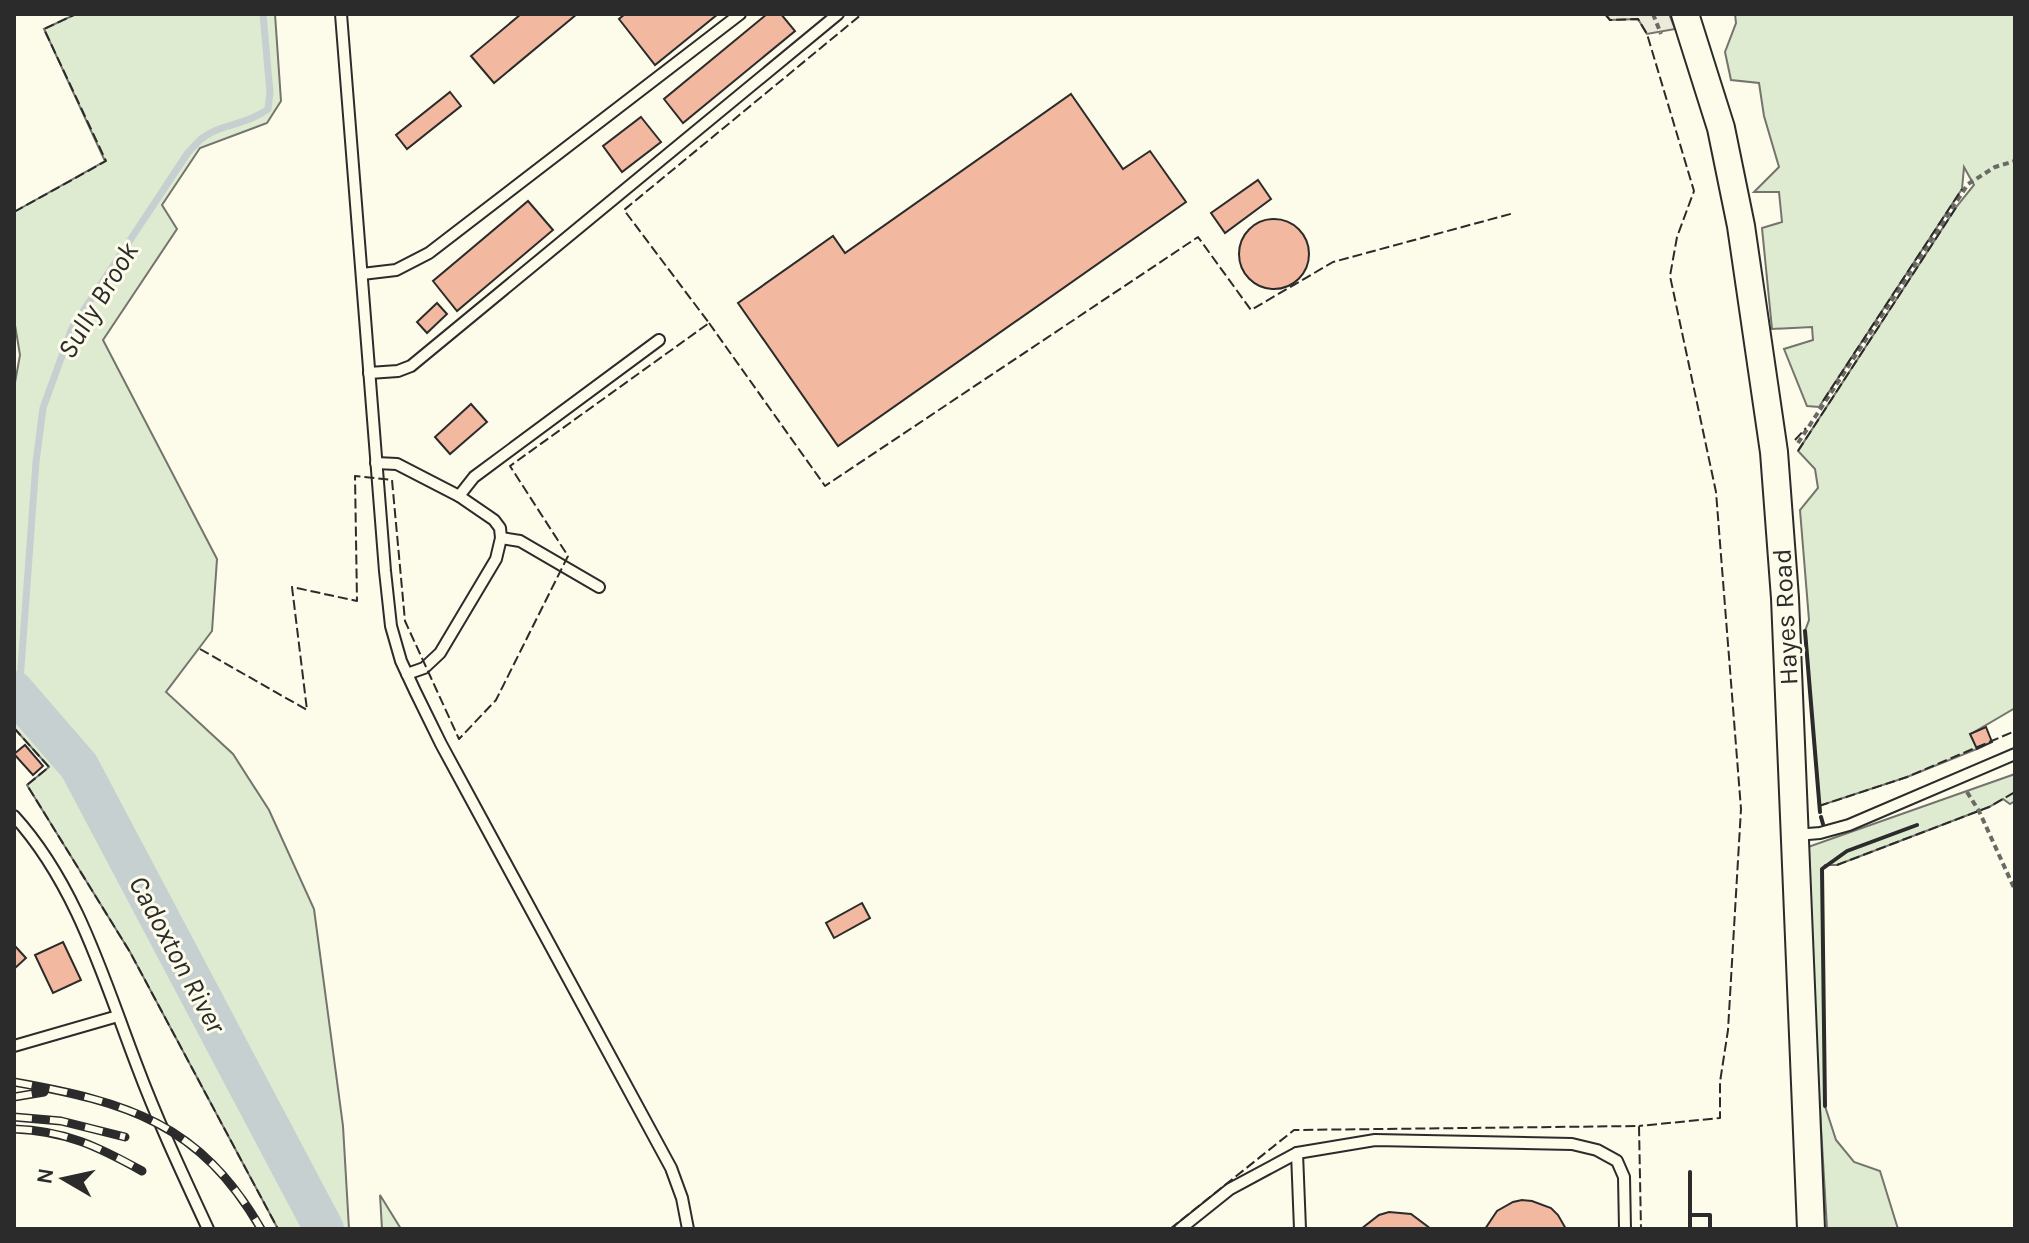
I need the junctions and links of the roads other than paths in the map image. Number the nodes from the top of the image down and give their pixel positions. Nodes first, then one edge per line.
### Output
1 (341, 14) edge
2 (740, 14) edge
3 (838, 14) edge
4 (1685, 14) edge
5 (362, 274) junction
6 (659, 340) dead end
7 (369, 373) junction
8 (376, 463) junction
9 (459, 496) junction
10 (501, 538) junction
11 (599, 587) dead end
12 (407, 674) junction
13 (2015, 754) edge
14 (14, 816) edge
15 (1794, 835) junction
16 (118, 1016) junction
17 (14, 1046) edge
18 (1297, 1153) junction
19 (208, 1229) edge
20 (688, 1229) edge
21 (1180, 1229) edge
22 (1300, 1229) edge
23 (1625, 1229) edge
24 (1811, 1229) edge

1 - 5 lane
2 - 5 lane
3 - 7 lane
4 - 15 street, Hayes Road
5 - 7 lane
6 - 9 lane
7 - 8 lane
8 - 9 lane
8 - 12 lane
9 - 10 lane
10 - 11 lane
10 - 12 lane
12 - 20 lane
13 - 15 lane
14 - 16 lane
15 - 24 street, Hayes Road
16 - 17 lane
16 - 19 lane
18 - 21 lane
18 - 22 lane
18 - 23 lane

